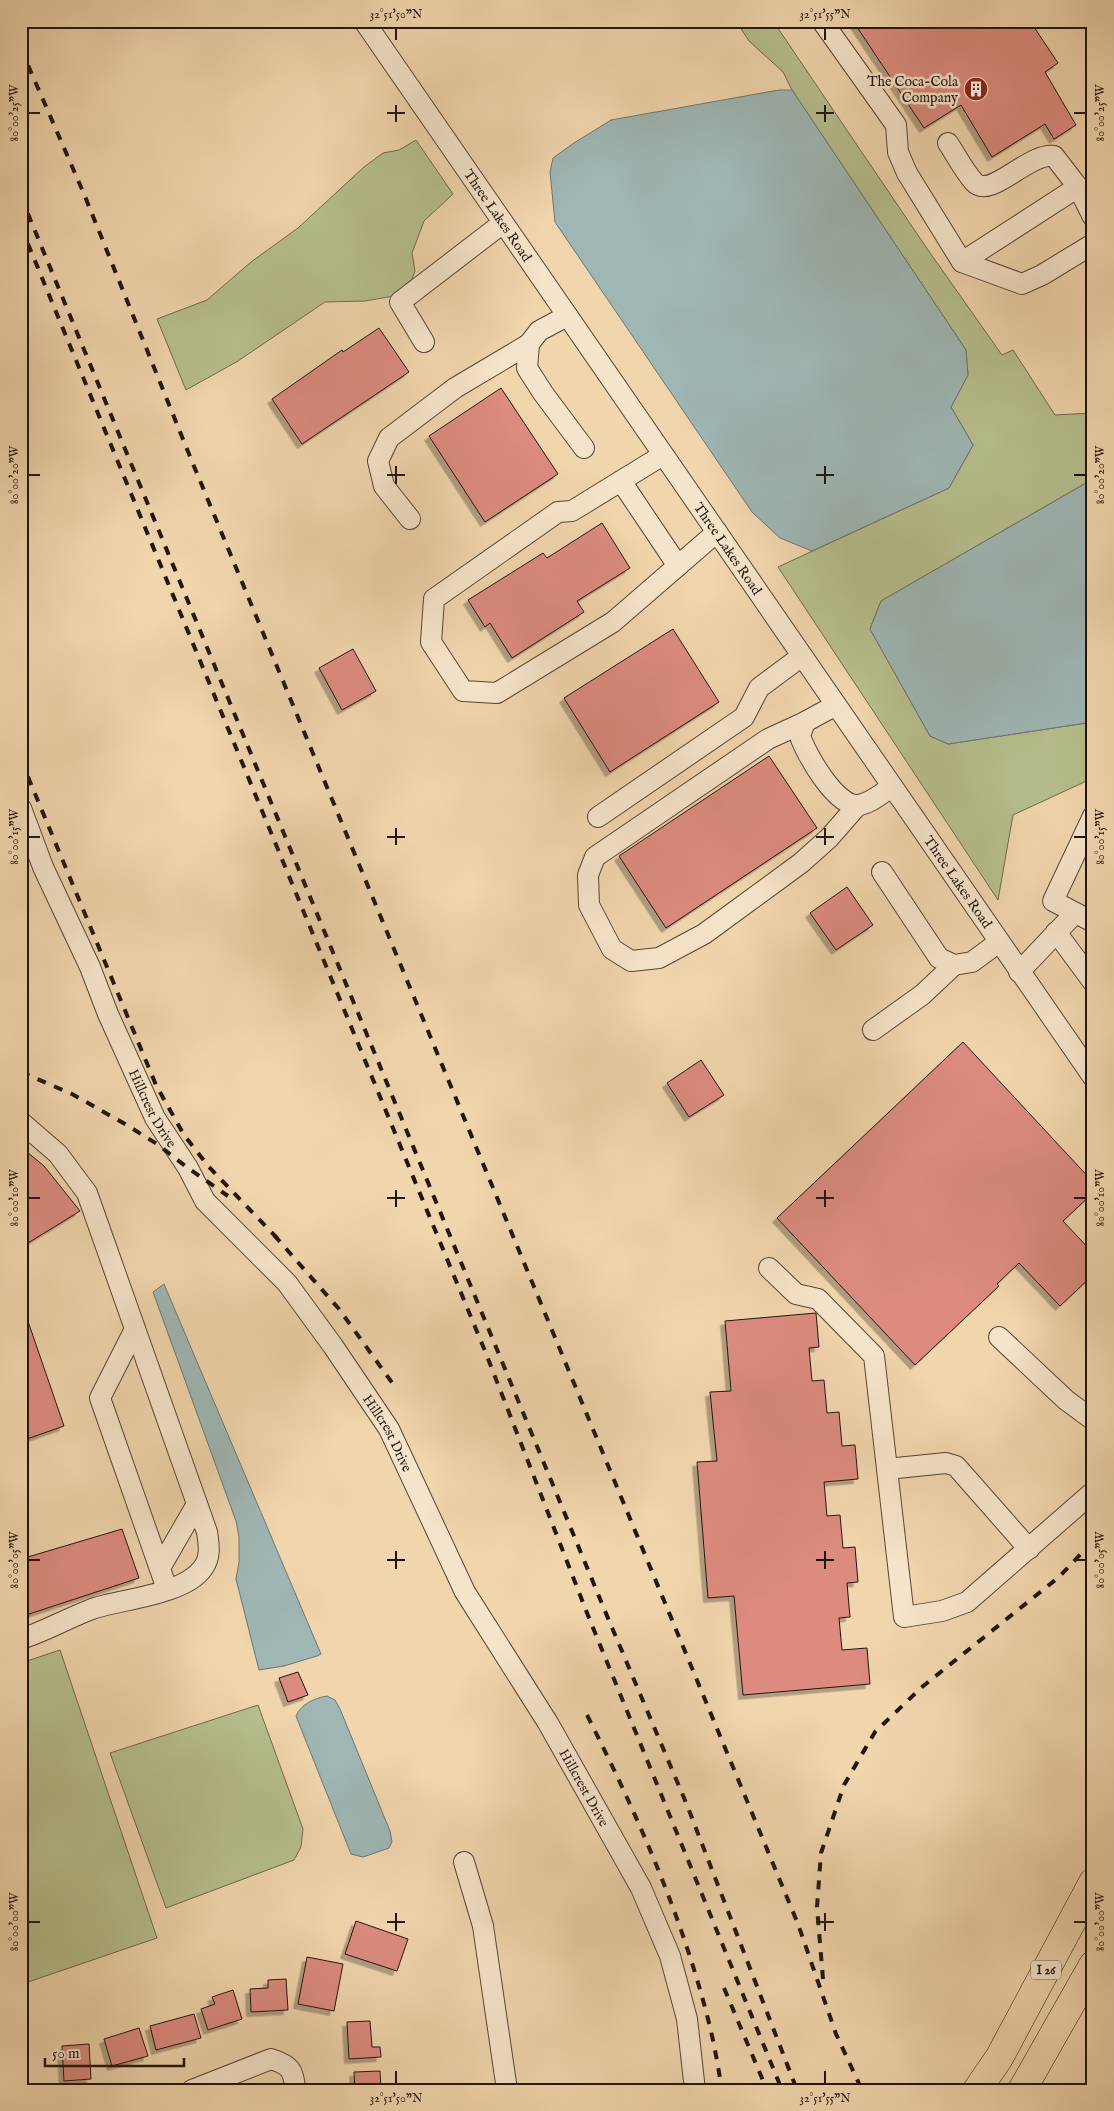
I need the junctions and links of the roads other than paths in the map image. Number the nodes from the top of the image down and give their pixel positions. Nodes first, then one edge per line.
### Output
1 (364, 21) edge
2 (822, 21) edge
3 (948, 143) dead end
4 (1078, 187) junction
5 (1093, 217) edge
6 (503, 223) junction
7 (1093, 244) edge
8 (962, 262) junction
9 (567, 316) junction
10 (424, 342) dead end
11 (529, 344) junction
12 (584, 448) dead end
13 (663, 455) junction
14 (621, 481) junction
15 (410, 519) dead end
16 (717, 532) junction
17 (678, 566) junction
18 (802, 656) junction
19 (836, 705) junction
20 (805, 722) junction
21 (892, 787) junction
22 (857, 806) junction
23 (21, 808) edge
24 (1093, 816) edge
25 (598, 817) dead end
26 (882, 872) dead end
27 (1075, 913) junction
28 (1093, 922) edge
29 (1056, 932) junction
30 (999, 942) junction
31 (954, 965) junction
32 (1019, 972) junction
33 (1093, 982) edge
34 (873, 1030) dead end
35 (1093, 1077) edge
36 (21, 1122) edge
37 (769, 1268) dead end
38 (136, 1329) junction
39 (999, 1338) dead end
40 (1093, 1420) edge
41 (887, 1469) junction
42 (1093, 1492) edge
43 (197, 1504) junction
44 (1029, 1549) junction
45 (160, 1568) junction
46 (167, 1589) junction
47 (21, 1639) edge
48 (464, 1862) dead end
49 (1093, 1882) edge
50 (1093, 1965) edge
51 (1025, 2087) edge
52 (192, 2090) edge
53 (295, 2090) edge
54 (507, 2090) edge
55 (695, 2090) edge
56 (977, 2090) edge

1 - 6 street, Three Lakes Road
2 - 8 street
3 - 4 street
4 - 5 street
4 - 8 street
6 - 9 street, Three Lakes Road
6 - 10 street
7 - 8 street
9 - 11 street
9 - 13 street, Three Lakes Road
11 - 12 street
11 - 15 street
13 - 14 street
13 - 16 street, Three Lakes Road
14 - 17 street
14 - 17 street
16 - 17 street
16 - 18 street, Three Lakes Road
18 - 19 street, Three Lakes Road
18 - 25 street
19 - 20 street
19 - 21 street, Three Lakes Road
20 - 22 street
20 - 22 street
21 - 22 street
21 - 30 street, Three Lakes Road
23 - 55 street, Hillcrest Drive
24 - 27 street
26 - 31 street
27 - 28 street
27 - 29 street
29 - 32 street
29 - 33 street
30 - 31 street
30 - 32 street, Three Lakes Road
31 - 34 street
32 - 35 street, Three Lakes Road
36 - 38 street
37 - 41 street
38 - 43 street
38 - 45 street
39 - 40 street
41 - 44 street
41 - 44 street
42 - 44 street
43 - 45 street
43 - 46 street
45 - 46 street
46 - 47 street
48 - 54 street
49 - 56 highway, I 26
50 - 51 highway
52 - 53 street

